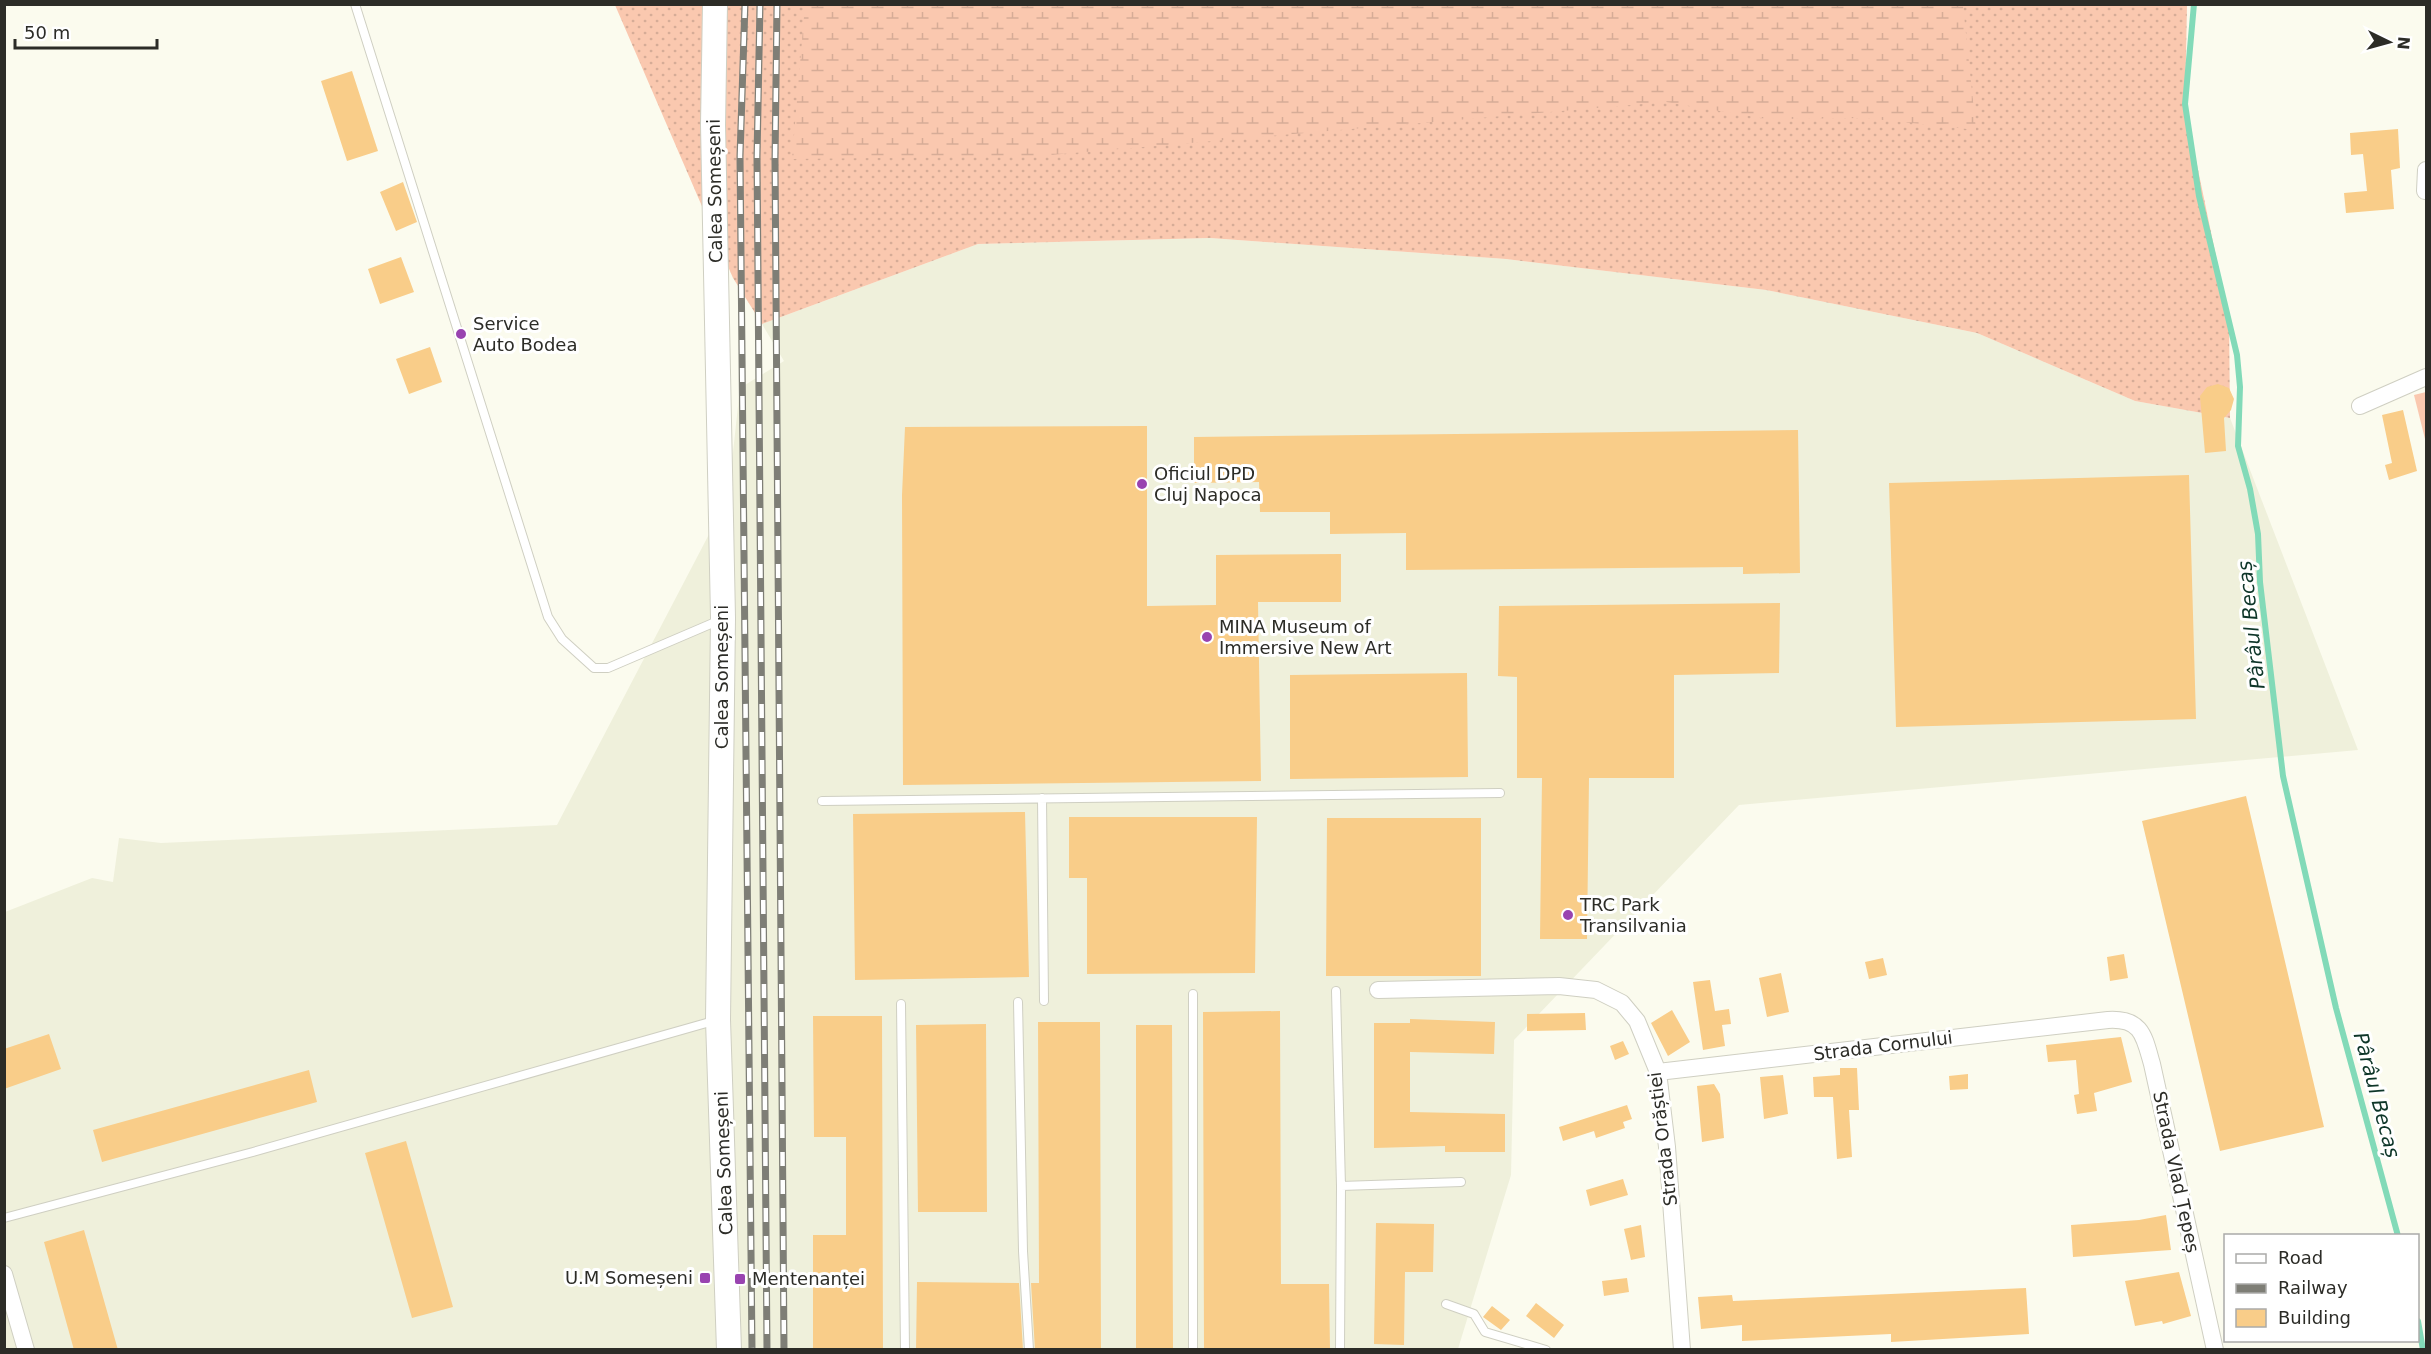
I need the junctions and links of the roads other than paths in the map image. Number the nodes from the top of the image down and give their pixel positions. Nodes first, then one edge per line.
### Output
1 (355, 4) edge
2 (715, 4) edge
3 (2427, 171) edge
4 (2425, 191) dead end
5 (2427, 377) edge
6 (2360, 406) dead end
7 (723, 618) junction
8 (1500, 793) dead end
9 (1042, 798) junction
10 (822, 801) dead end
11 (1378, 990) dead end
12 (1336, 991) dead end
13 (1193, 994) dead end
14 (1044, 1001) dead end
15 (1018, 1002) dead end
16 (901, 1004) dead end
17 (718, 1020) junction
18 (2108, 1020) joint
19 (1658, 1072) junction
20 (1461, 1182) dead end
21 (1341, 1186) junction
22 (4, 1218) edge
23 (4, 1274) edge
24 (1446, 1305) dead end
25 (26, 1350) edge
26 (729, 1350) edge
27 (905, 1350) edge
28 (1029, 1350) edge
29 (1193, 1350) edge
30 (1340, 1350) edge
31 (1546, 1350) edge
32 (1682, 1350) edge
33 (2215, 1350) edge

1 - 7 lane
2 - 7 main road, Calea Someșeni
3 - 4 street
5 - 6 street
7 - 17 main road, Calea Someșeni
8 - 9 lane
9 - 10 lane
9 - 14 lane
11 - 19 street, Strada Orăștiei
12 - 21 lane
13 - 29 lane
15 - 28 lane
16 - 27 lane
17 - 22 lane
17 - 26 main road, Calea Someșeni
18 - 19 street, Strada Cornului
18 - 33 street, Strada Vlad Țepeș
19 - 32 street, Strada Orăștiei
20 - 21 lane
21 - 30 lane
23 - 25 street
24 - 31 lane

